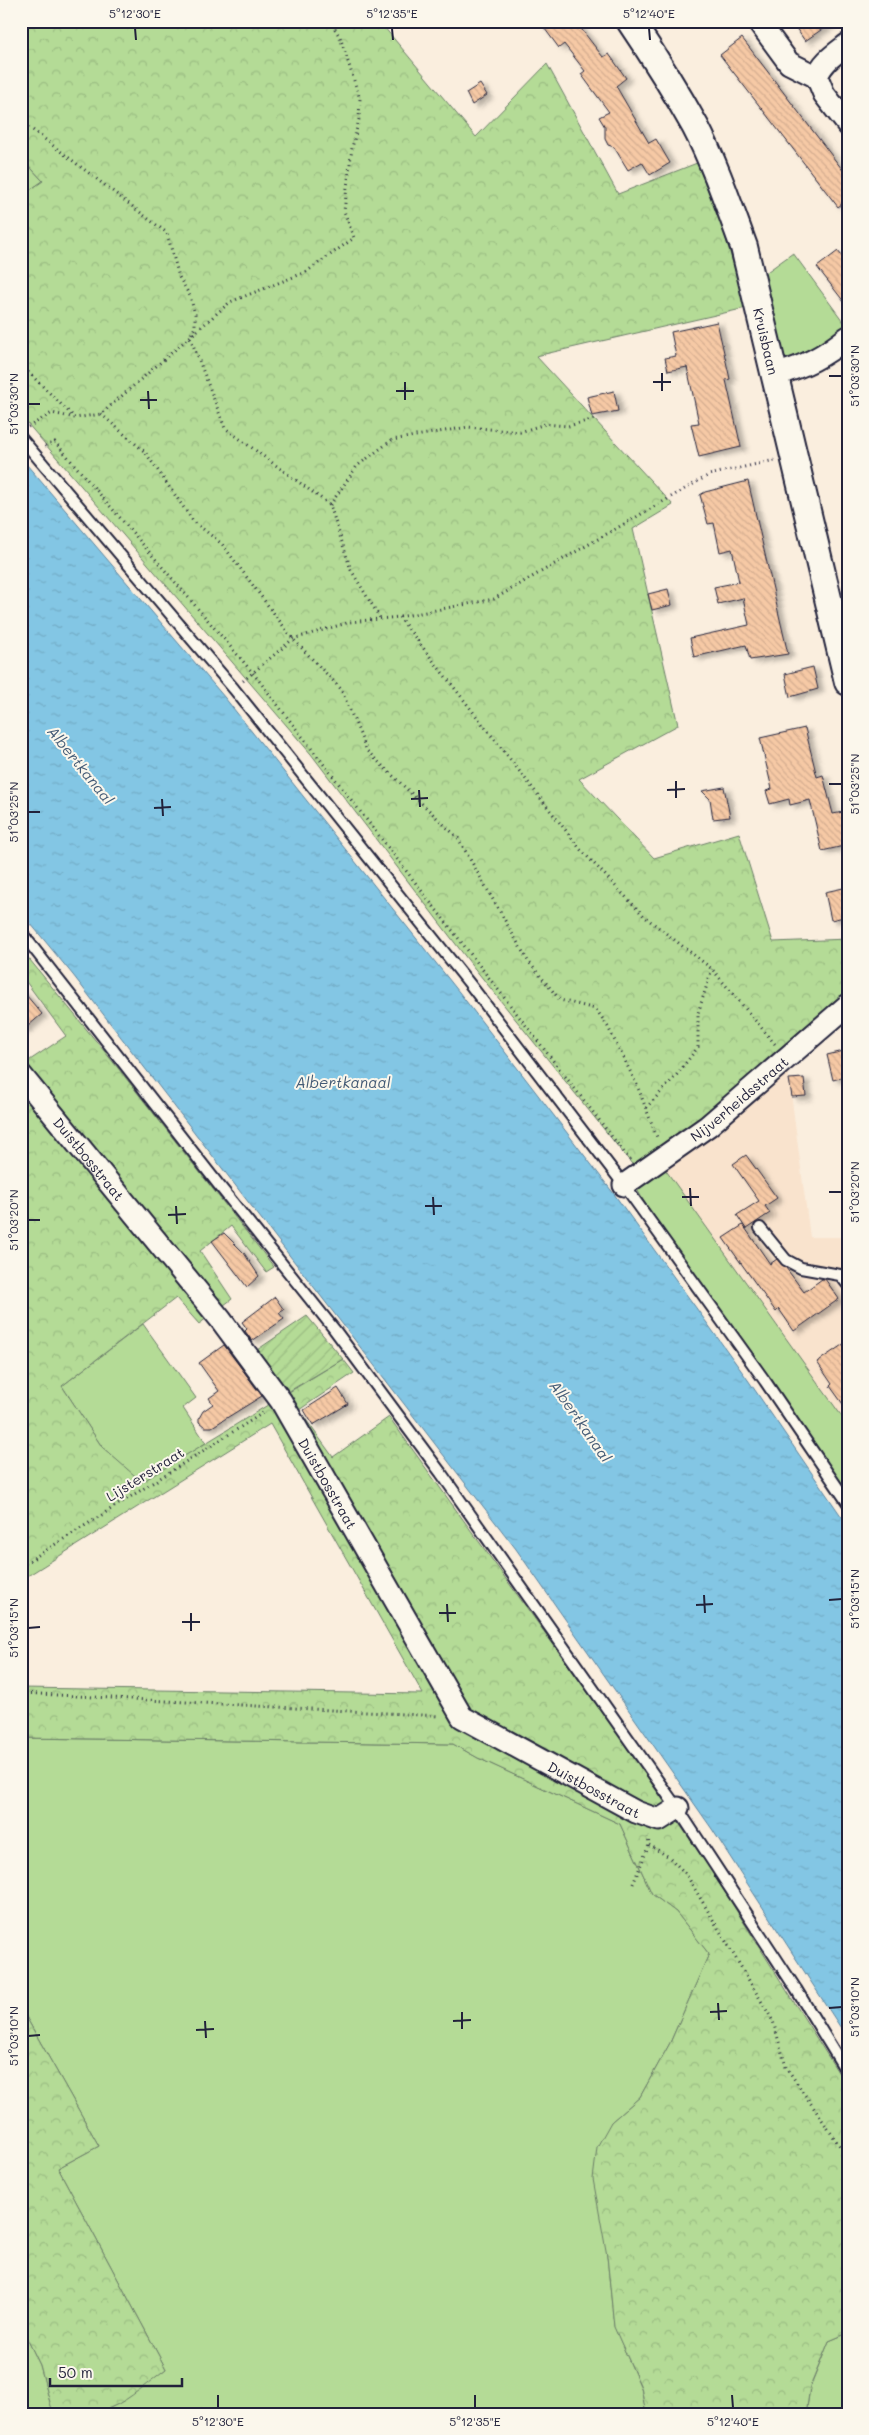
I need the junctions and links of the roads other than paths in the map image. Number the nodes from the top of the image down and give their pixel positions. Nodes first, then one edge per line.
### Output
1 (630, 21) edge
2 (758, 21) edge
3 (848, 44) edge
4 (817, 77) junction
5 (848, 125) edge
6 (848, 337) edge
7 (775, 375) junction
8 (21, 438) edge
9 (848, 682) edge
10 (21, 932) edge
11 (848, 1005) edge
12 (21, 1074) edge
13 (632, 1179) junction
14 (760, 1228) dead end
15 (848, 1285) edge
16 (848, 1503) edge
17 (678, 1808) junction
18 (848, 2074) edge

1 - 7 street, Kruisbaan
2 - 4 street
3 - 4 street
4 - 5 street
6 - 7 street
7 - 9 street, Kruisbaan
8 - 13 lane
10 - 17 lane
11 - 13 street, Nijverheidsstraat
12 - 17 street, Duistbosstraat
13 - 16 lane
14 - 15 lane
17 - 18 lane

